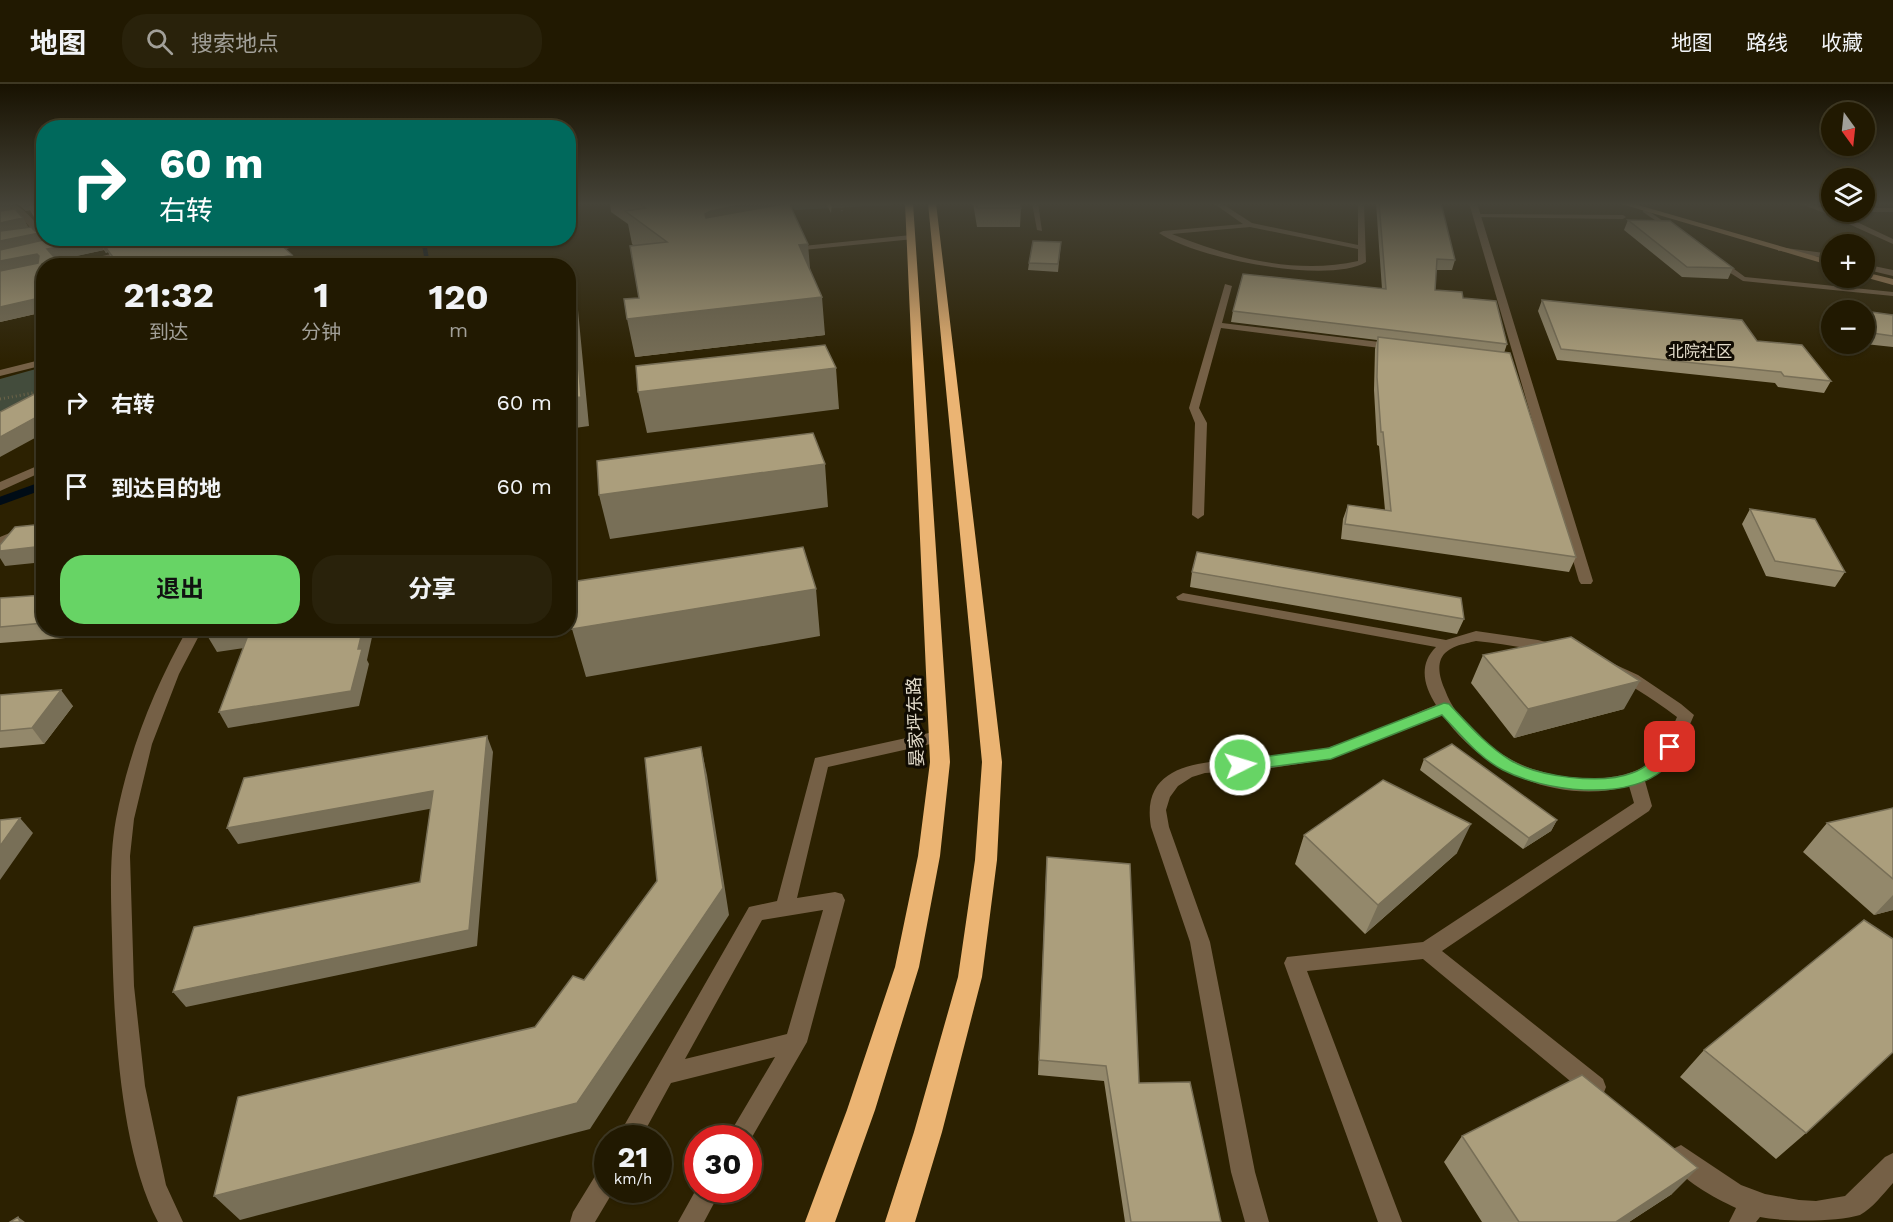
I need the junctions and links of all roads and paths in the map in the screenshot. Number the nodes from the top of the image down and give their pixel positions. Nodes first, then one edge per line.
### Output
1 (912, 256) edge
2 (938, 256) edge
3 (1227, 256) edge
4 (1362, 256) edge
5 (1489, 256) edge
6 (1804, 256) edge
7 (1714, 258) edge
8 (1821, 261) edge
9 (1875, 269) edge
10 (1893, 273) edge
11 (1875, 277) edge
12 (1893, 282) edge
13 (1227, 286) dead end
14 (1893, 294) edge
15 (1216, 325) junction
16 (1404, 348) edge
17 (1509, 361) edge
18 (1521, 363) junction
19 (36, 364) edge
20 (0, 373) edge
21 (36, 392) edge
22 (0, 399) edge
23 (36, 470) edge
24 (0, 487) edge
25 (1198, 515) dead end
26 (36, 529) edge
27 (0, 543) edge
28 (1586, 581) dead end
29 (1183, 597) dead end
30 (192, 636) edge
31 (1445, 644) junction
32 (1444, 708) junction
33 (938, 737) junction
34 (1636, 778) junction
35 (785, 908) junction
36 (1428, 950) junction
37 (796, 1042) junction
38 (665, 1074) junction
39 (1614, 1102) edge
40 (636, 1125) edge
41 (747, 1125) edge
42 (1660, 1140) edge
43 (1893, 1165) edge
44 (594, 1202) edge
45 (701, 1203) edge
46 (1747, 1213) edge
47 (171, 1222) edge
48 (583, 1222) edge
49 (690, 1222) edge
50 (820, 1222) edge
51 (900, 1222) edge
52 (1257, 1222) edge
53 (1390, 1222) edge

1 - 33 highway, 晏家坪东路
2 - 51 highway
3 - 4 lane
5 - 18 street
6 - 8 street
7 - 14 lane
9 - 10 street
11 - 12 street
13 - 15 street
15 - 16 street
15 - 25 street
17 - 18 street
18 - 28 street
19 - 20 lane
21 - 22 path
23 - 24 street
26 - 27 street
29 - 31 street
30 - 47 street
31 - 32 street
31 - 34 street
32 - 34 street
32 - 52 street
33 - 35 street
33 - 50 highway, 晏家坪东路
34 - 36 street
35 - 37 street
35 - 38 street
36 - 39 street
36 - 53 street
37 - 38 street
37 - 41 street
38 - 40 street
42 - 46 street
43 - 46 street
44 - 48 street
45 - 49 street

